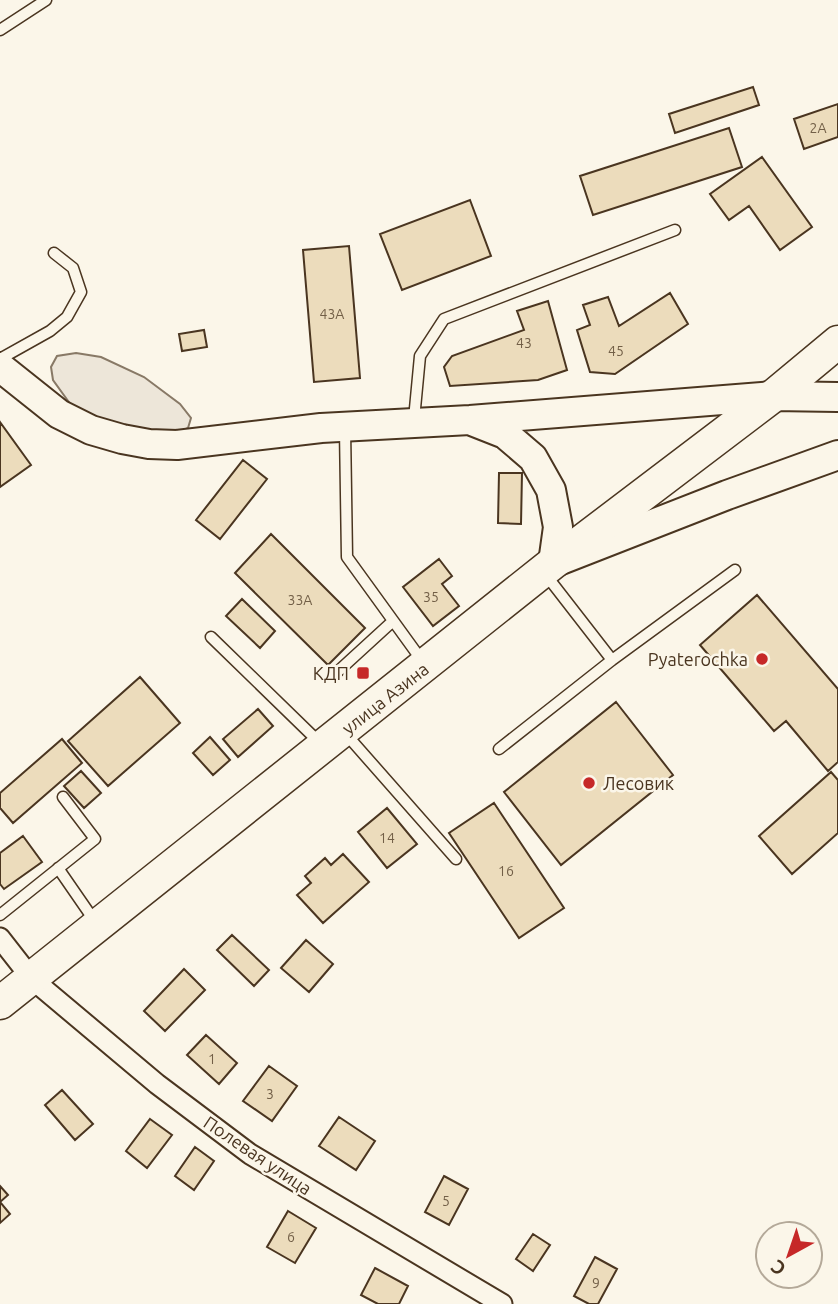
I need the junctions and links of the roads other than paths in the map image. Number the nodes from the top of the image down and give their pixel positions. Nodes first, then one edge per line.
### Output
1 (46, 0) edge
2 (0, 30) edge
3 (676, 230) dead end
4 (54, 253) dead end
5 (838, 342) edge
6 (0, 359) edge
7 (0, 367) edge
8 (774, 396) junction
9 (838, 397) edge
10 (470, 420) junction
11 (414, 423) junction
12 (345, 426) junction
13 (838, 455) edge
14 (548, 567) junction
15 (735, 569) dead end
16 (393, 621) junction
17 (211, 637) dead end
18 (612, 660) junction
19 (426, 666) junction
20 (334, 676) dead end
21 (334, 739) junction
22 (499, 749) dead end
23 (63, 797) dead end
24 (456, 859) dead end
25 (58, 868) junction
26 (0, 915) edge
27 (98, 926) junction
28 (0, 938) edge
29 (32, 979) junction
30 (1, 1000) edge
31 (502, 1304) edge

1 - 2 lane
3 - 11 lane
4 - 6 lane
5 - 8 main road, улица Азина
7 - 12 main road
8 - 9 main road
8 - 10 main road
8 - 14 main road, улица Азина
10 - 11 main road
10 - 14 main road
11 - 12 main road
12 - 16 lane
13 - 14 main road
14 - 18 lane
14 - 19 main road, улица Азина
15 - 18 lane
16 - 19 lane
16 - 20 lane
17 - 21 lane
18 - 22 lane
19 - 21 main road, улица Азина
21 - 24 lane
21 - 27 main road, улица Азина
23 - 25 lane
25 - 26 lane
25 - 27 lane
27 - 29 main road, улица Азина
28 - 29 street, Полевая улица
29 - 30 main road, улица Азина
29 - 31 street, Полевая улица

